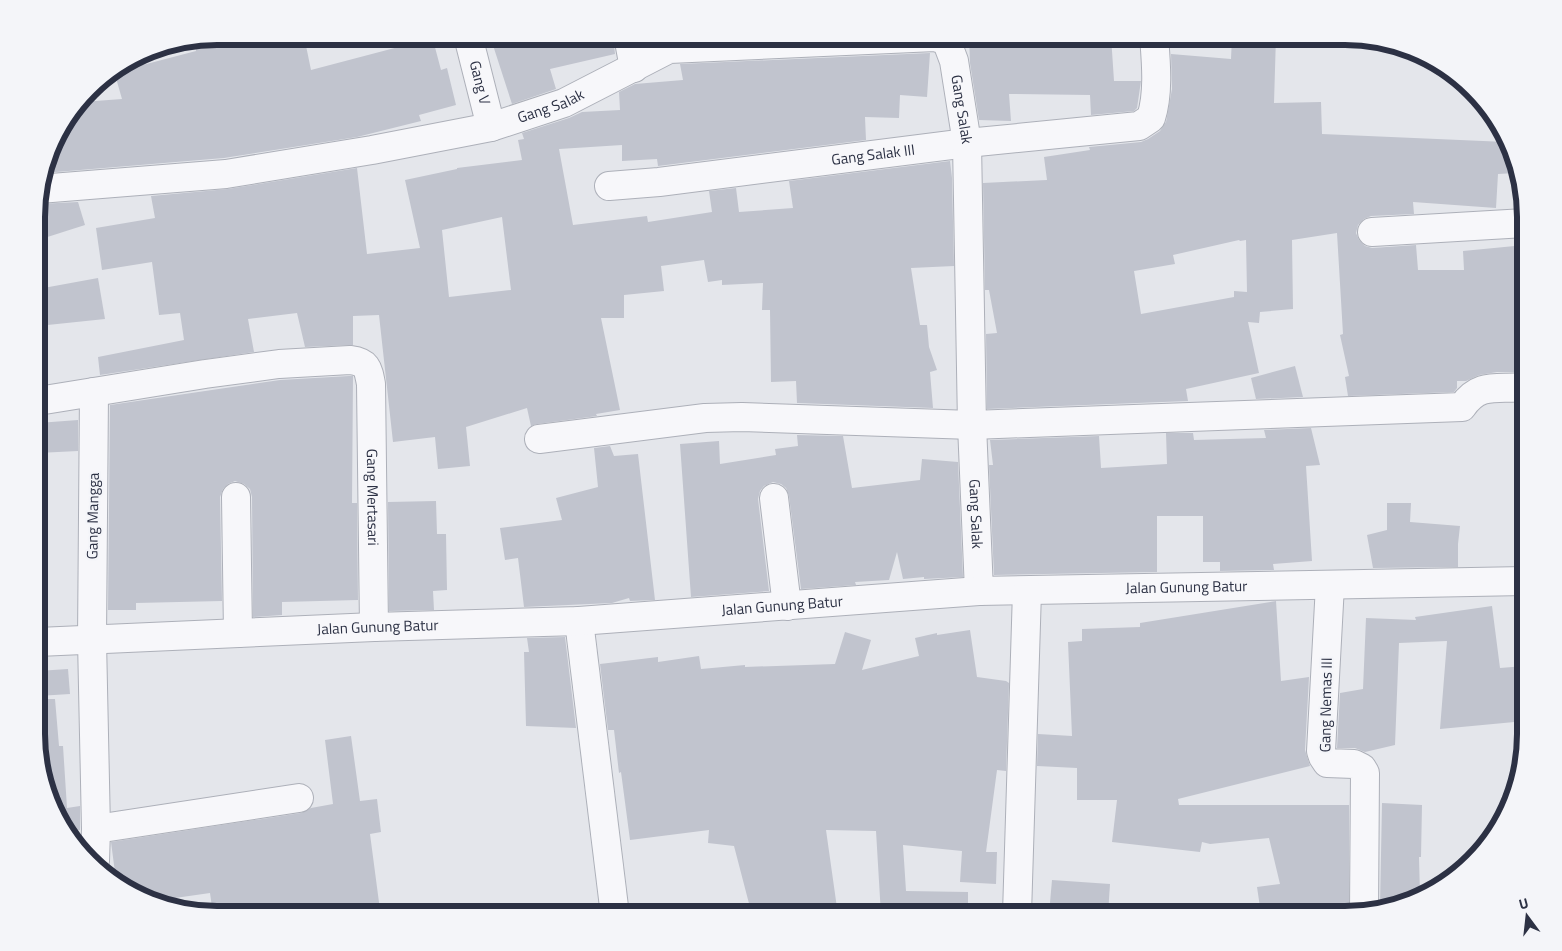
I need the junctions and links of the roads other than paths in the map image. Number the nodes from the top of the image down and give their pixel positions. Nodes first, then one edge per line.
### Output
1 (470, 45) edge
2 (630, 45) edge
3 (665, 45) edge
4 (948, 45) edge
5 (1154, 45) edge
6 (634, 68) junction
7 (491, 127) junction
8 (968, 143) junction
9 (609, 186) dead end
10 (48, 188) edge
11 (1517, 223) edge
12 (1372, 232) dead end
13 (1517, 387) edge
14 (94, 392) junction
15 (45, 399) edge
16 (972, 425) junction
17 (539, 439) dead end
18 (236, 496) dead end
19 (774, 498) dead end
20 (1517, 581) edge
21 (1330, 585) junction
22 (980, 591) junction
23 (1028, 591) junction
24 (786, 606) junction
25 (579, 621) junction
26 (374, 627) junction
27 (238, 634) junction
28 (92, 640) junction
29 (45, 642) edge
30 (299, 798) dead end
31 (96, 828) junction
32 (95, 856) edge
33 (1364, 905) edge
34 (615, 906) edge
35 (1017, 906) edge

1 - 7 street, Gang V
2 - 6 street
3 - 6 street, Gang Salak
4 - 8 street, Gang Salak
5 - 8 street, Gang Salak III
6 - 7 street, Gang Salak
7 - 10 street, Gang Salak
8 - 9 street, Gang Salak III
8 - 16 street, Gang Salak
11 - 12 street
13 - 16 street
14 - 15 street
14 - 26 street, Gang Mertasari
14 - 28 street, Gang Mangga
16 - 17 street
16 - 22 street, Gang Salak
18 - 27 street
19 - 24 street
20 - 21 street, Jalan Gunung Batur
21 - 23 street, Jalan Gunung Batur
21 - 33 street, Gang Nemas III
22 - 23 street, Jalan Gunung Batur
22 - 24 street, Jalan Gunung Batur
23 - 35 street
24 - 25 street, Jalan Gunung Batur
25 - 26 street, Jalan Gunung Batur
25 - 34 street
26 - 27 street, Jalan Gunung Batur
27 - 28 street, Jalan Gunung Batur
28 - 29 street, Jalan Gunung Batur
28 - 31 street, Gang Mangga
30 - 31 street
31 - 32 street, Gang Mangga

